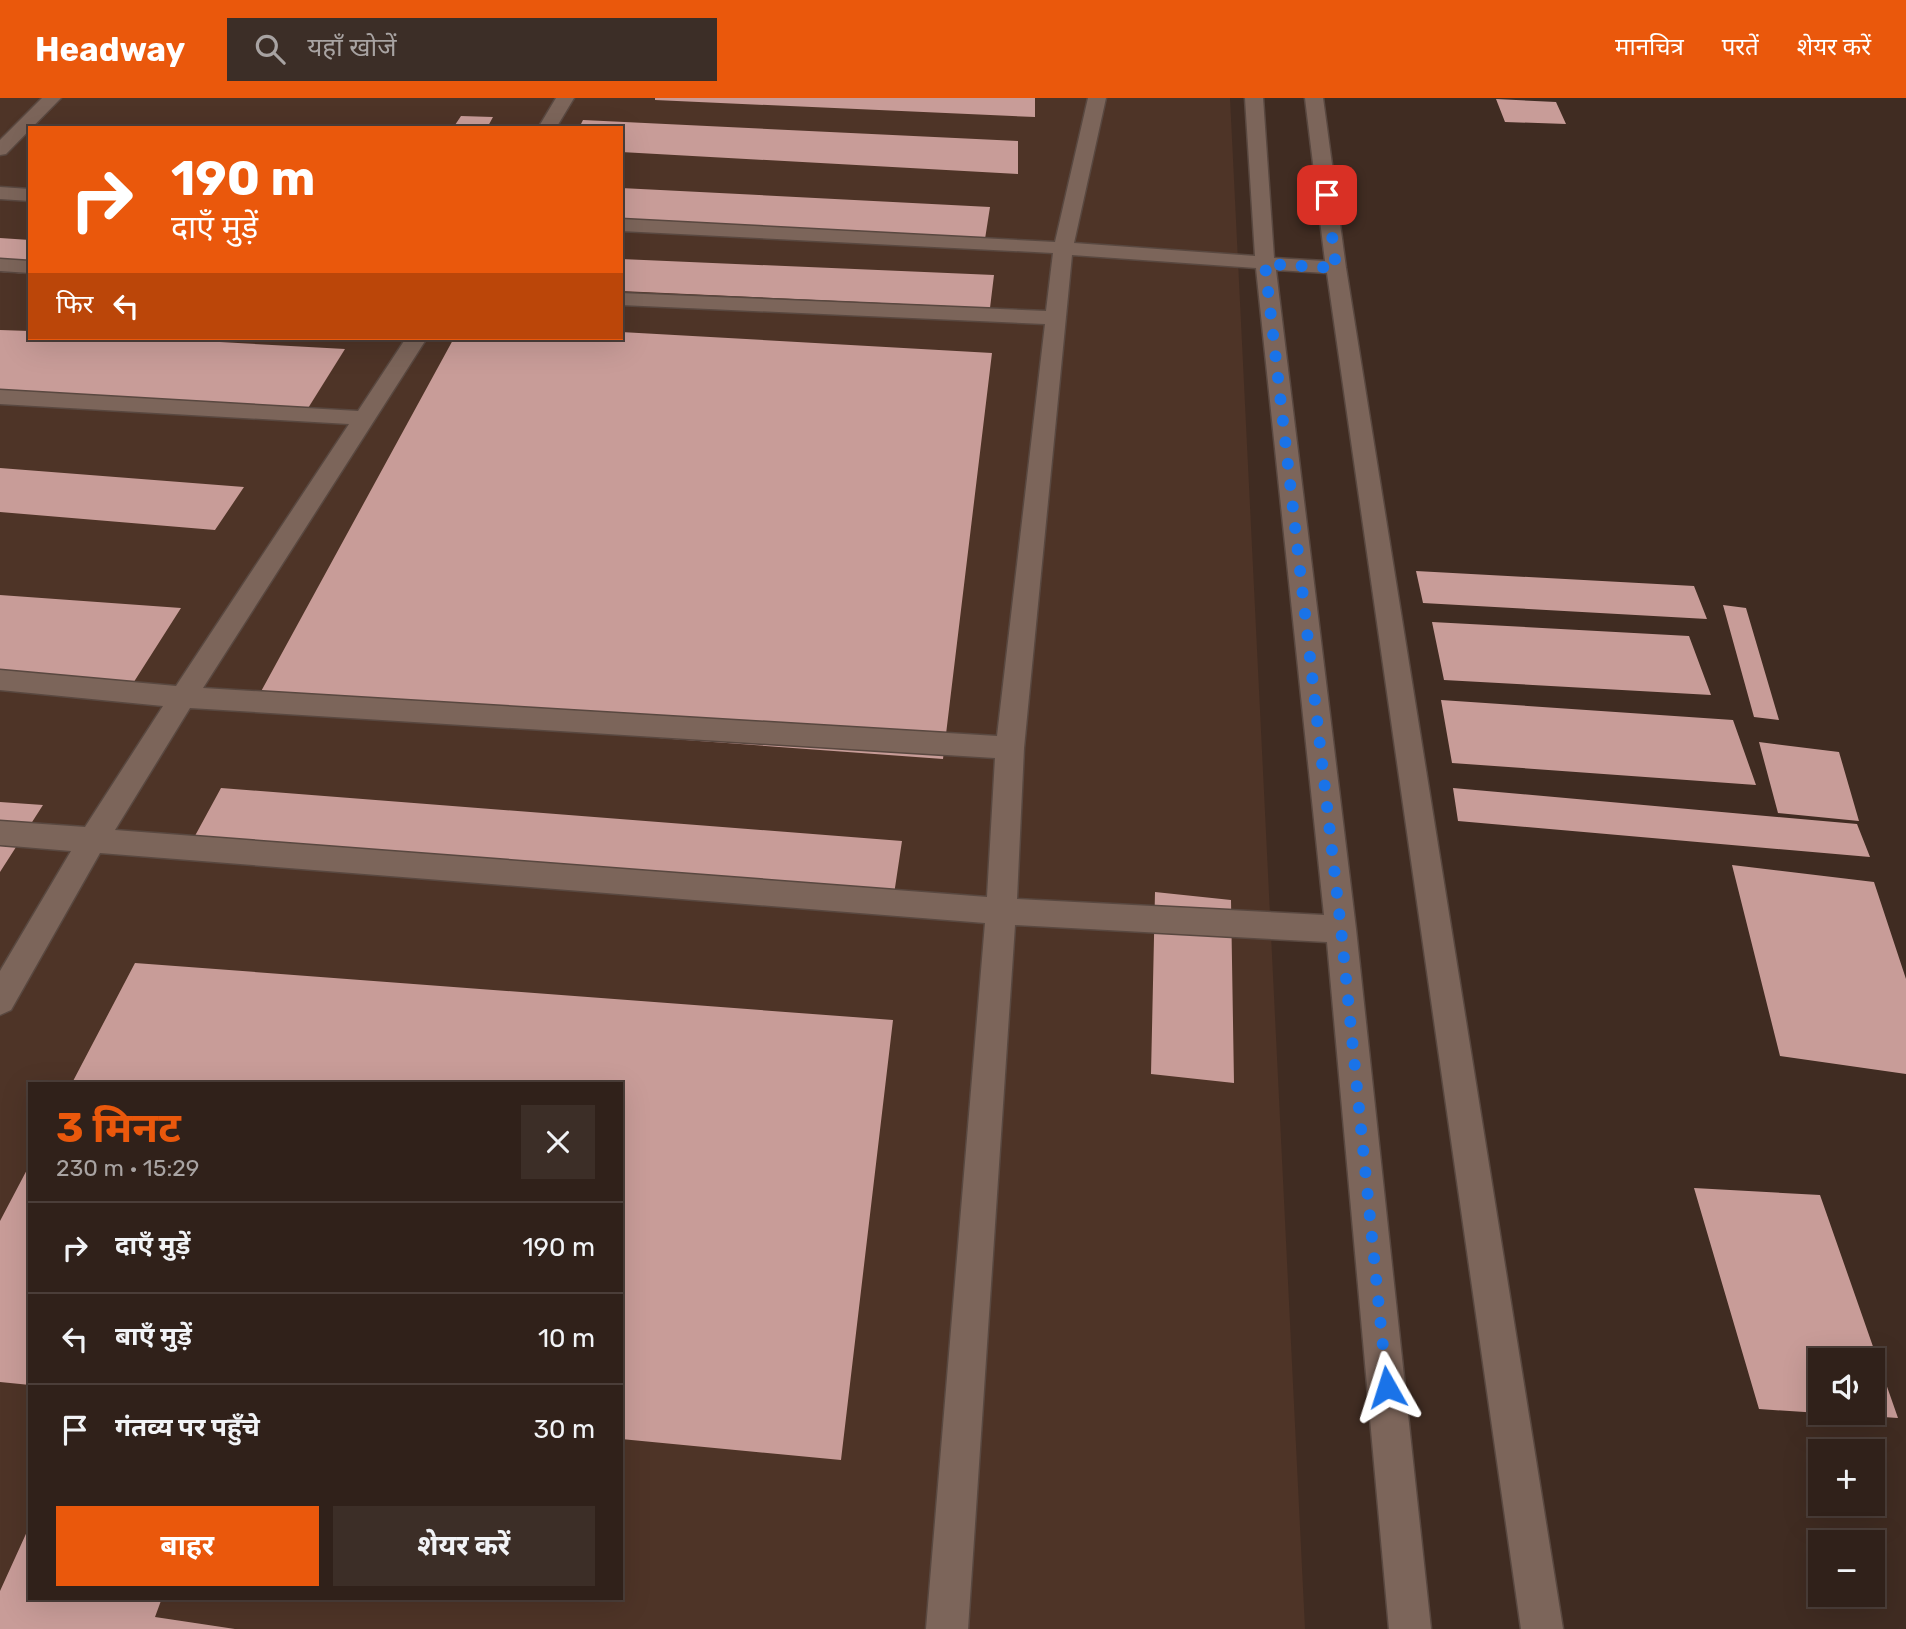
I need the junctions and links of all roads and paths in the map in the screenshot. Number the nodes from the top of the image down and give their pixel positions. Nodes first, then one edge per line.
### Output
1 (52, 98) edge
2 (565, 98) edge
3 (1097, 98) edge
4 (1254, 98) edge
5 (1314, 98) edge
6 (548, 126) edge
7 (0, 150) edge
8 (0, 193) edge
9 (28, 195) edge
10 (623, 225) edge
11 (1063, 248) junction
12 (1265, 264) junction
13 (0, 265) edge
14 (28, 267) edge
15 (1336, 268) junction
16 (623, 299) edge
17 (1056, 318) junction
18 (415, 340) edge
19 (0, 397) edge
20 (364, 418) junction
21 (0, 680) edge
22 (183, 697) junction
23 (1010, 748) junction
24 (0, 833) edge
25 (92, 841) junction
26 (1001, 911) junction
27 (1341, 929) junction
28 (0, 1000) edge
29 (947, 1629) edge
30 (1410, 1629) edge
31 (1542, 1629) edge

1 - 7 lane
2 - 6 lane
3 - 11 lane
4 - 12 lane
5 - 15 lane
8 - 9 lane
10 - 11 lane
11 - 12 lane
11 - 17 lane
12 - 15 lane
12 - 27 lane
13 - 14 lane
15 - 31 lane
16 - 17 lane
17 - 23 lane
18 - 20 lane
19 - 20 lane
20 - 22 lane
21 - 22 lane
22 - 23 lane
22 - 25 lane
23 - 26 lane
24 - 25 lane
25 - 26 lane
25 - 28 lane
26 - 27 lane
26 - 29 lane
27 - 30 lane

